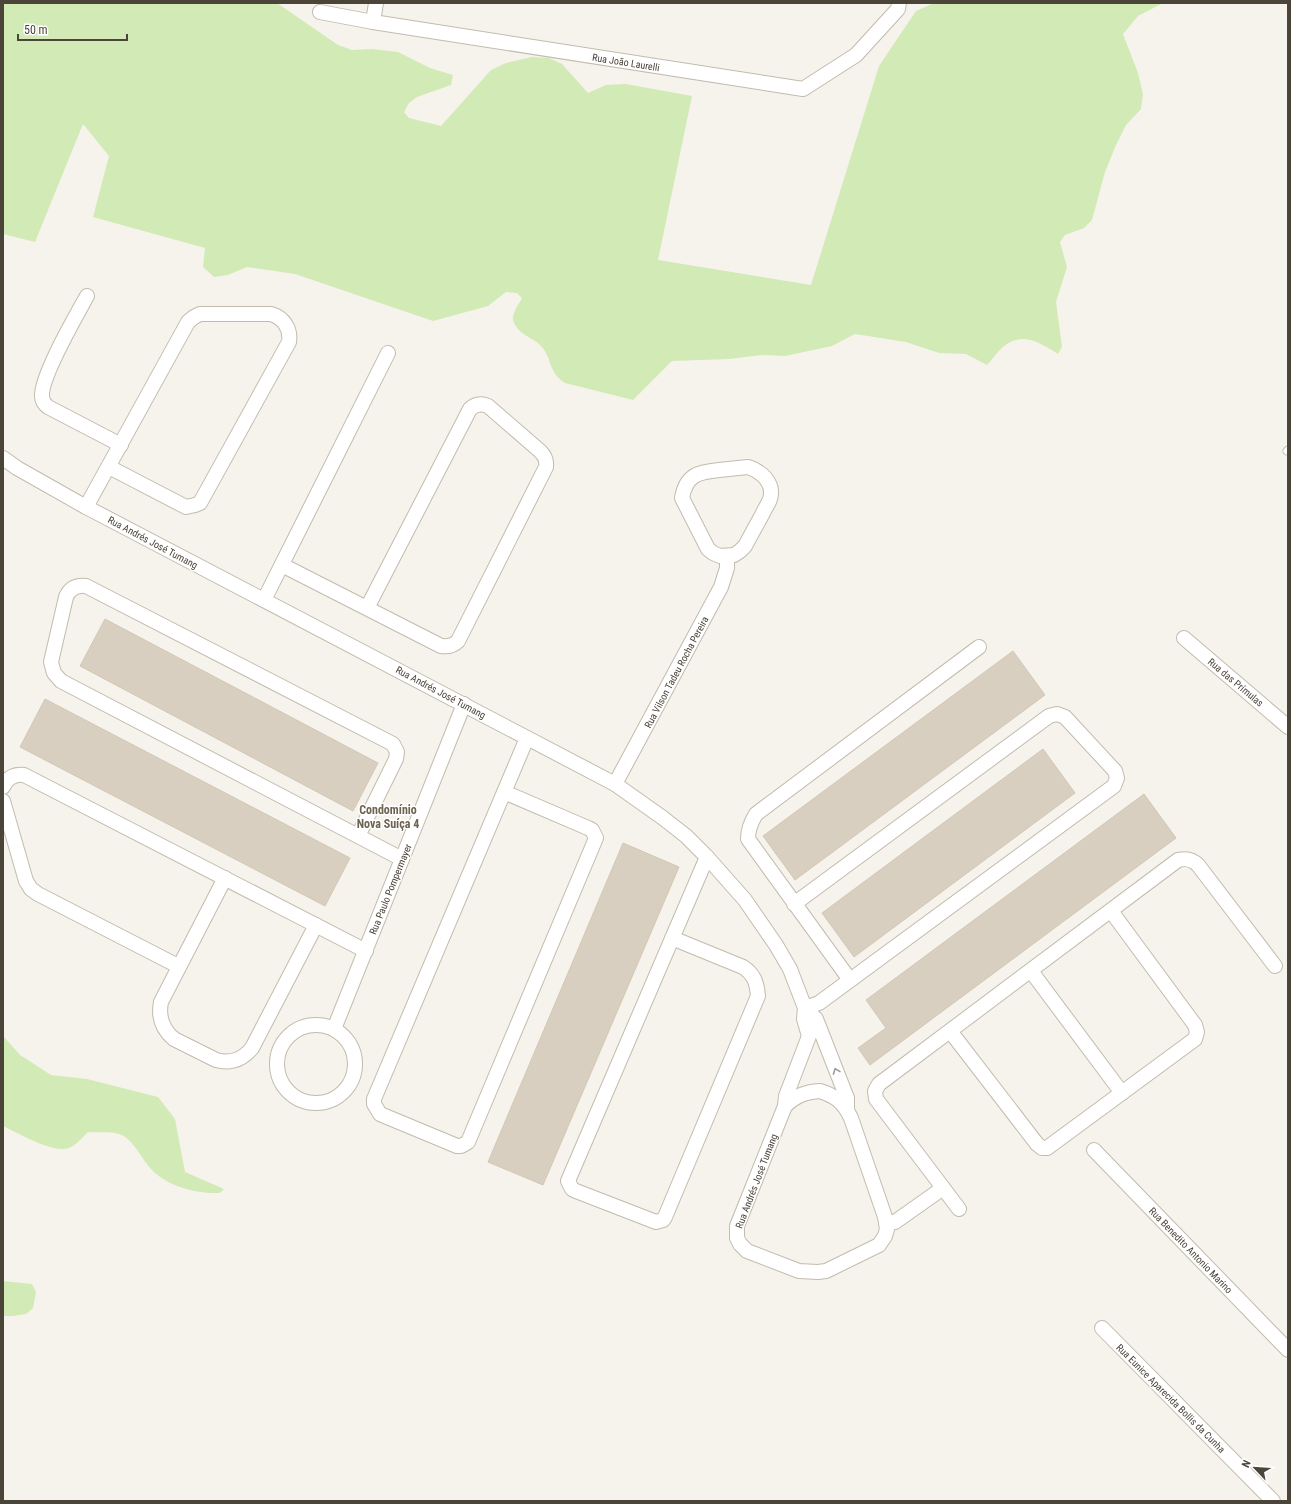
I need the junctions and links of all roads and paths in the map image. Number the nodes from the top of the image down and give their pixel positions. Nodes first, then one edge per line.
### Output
1 (376, 3) edge
2 (899, 3) edge
3 (320, 12) dead end
4 (373, 22) junction
5 (87, 296) dead end
6 (388, 353) dead end
7 (120, 445) junction
8 (3, 458) edge
9 (109, 466) junction
10 (86, 507) junction
11 (727, 556) junction
12 (282, 565) junction
13 (264, 600) junction
14 (367, 608) junction
15 (1184, 638) dead end
16 (979, 647) dead end
17 (464, 704) junction
18 (1288, 727) edge
19 (527, 738) junction
20 (615, 784) junction
21 (3, 787) edge
22 (504, 792) junction
23 (3, 801) edge
24 (358, 836) junction
25 (707, 857) junction
26 (402, 859) junction
27 (225, 878) junction
28 (794, 904) junction
29 (1111, 911) junction
30 (316, 925) junction
31 (672, 938) junction
32 (366, 951) junction
33 (178, 966) junction
34 (1275, 966) dead end
35 (1031, 971) junction
36 (850, 980) junction
37 (805, 1008) junction
38 (334, 1030) junction
39 (950, 1031) junction
40 (1122, 1093) junction
41 (784, 1106) junction
42 (846, 1108) junction
43 (1094, 1150) dead end
44 (943, 1188) junction
45 (959, 1209) dead end
46 (887, 1223) junction
47 (1102, 1328) dead end
48 (1288, 1350) edge
49 (1274, 1501) edge

1 - 4 street
2 - 4 street, Rua João Laurelli
3 - 4 street, Rua João Laurelli
5 - 7 street
6 - 12 street
7 - 9 street
7 - 9 street
8 - 10 street, Rua Andrés José Tumang
9 - 10 street
10 - 13 street, Rua Andrés José Tumang
11 - 11 street
11 - 20 street, Rua Vilson Tadeu Rocha Pereira
12 - 13 street
12 - 14 street
13 - 17 street, Rua Andrés José Tumang
14 - 14 street
15 - 18 street, Rua das Prímulas
16 - 28 street
17 - 19 street, Rua Andrés José Tumang
17 - 26 street, Rua Paulo Pompermayer
19 - 20 street, Rua Andrés José Tumang
19 - 22 street
20 - 25 street, Rua Andrés José Tumang
21 - 27 street
22 - 22 street
23 - 33 street
24 - 24 street
24 - 26 street
25 - 31 street
25 - 37 street, Rua Andrés José Tumang
26 - 32 street, Rua Paulo Pompermayer
27 - 30 street
27 - 33 street
28 - 36 street
28 - 36 street
29 - 34 street
29 - 35 street
29 - 40 street
30 - 32 street
30 - 33 street
31 - 31 street
32 - 38 street, Rua Paulo Pompermayer
35 - 39 street
35 - 40 street
36 - 37 street
37 - 41 street, Rua Andrés José Tumang
42 -> 37 street
38 - 38 street
39 - 40 street
39 - 44 street
41 - 42 street
41 - 46 street, Rua Andrés José Tumang
42 - 46 street
43 - 48 street, Rua Benedito Antonio Marino
44 - 45 street
44 - 46 street
47 - 49 street, Rua Eunice Aparecida Bollis da Cunha

